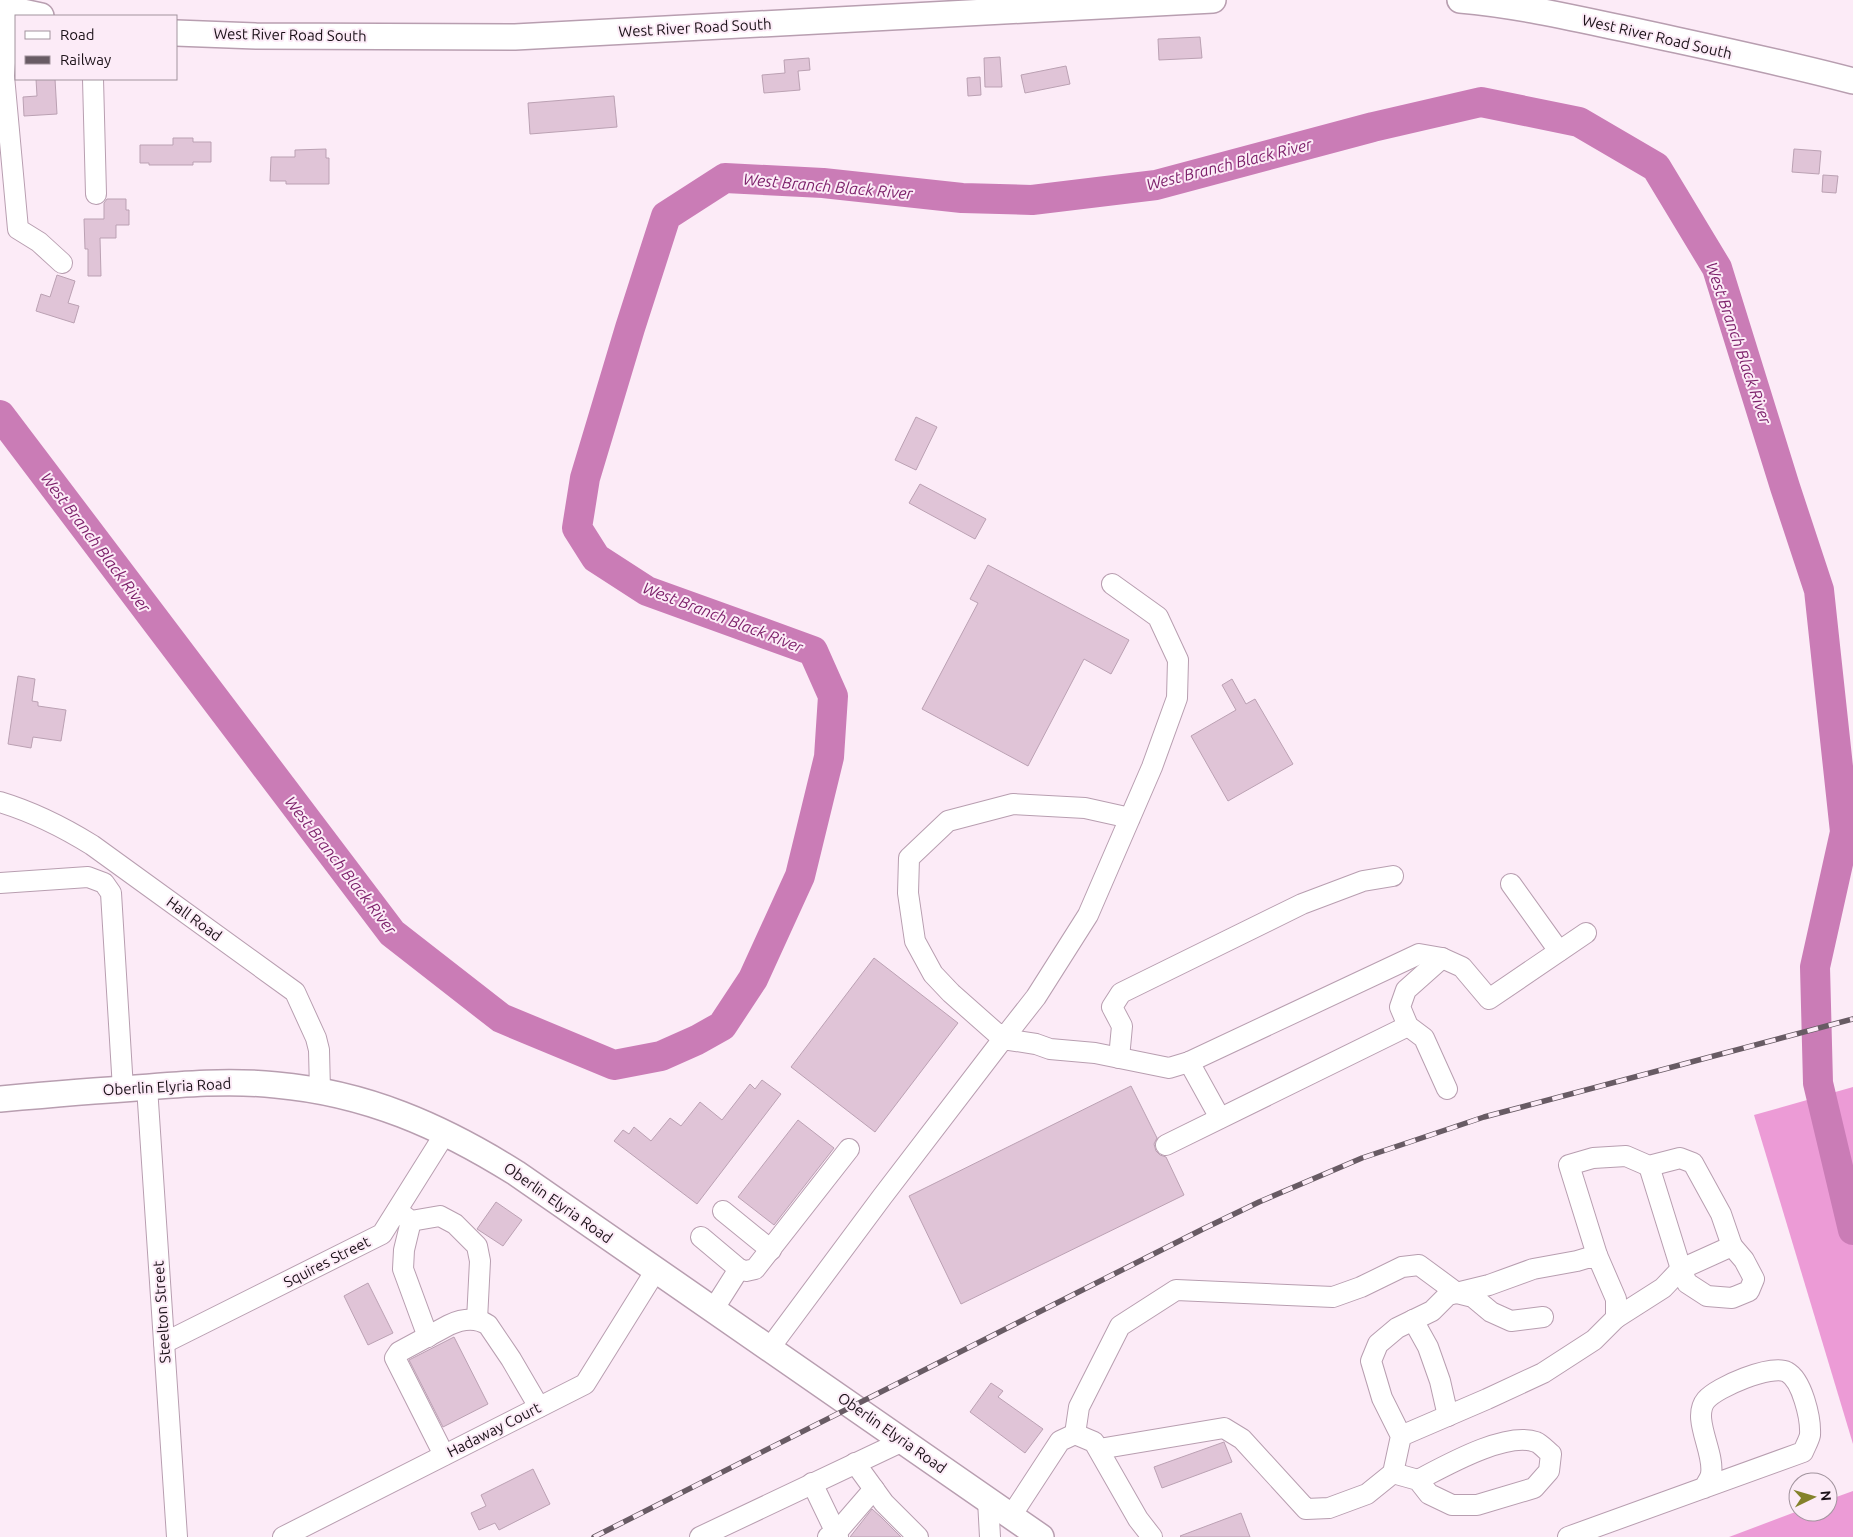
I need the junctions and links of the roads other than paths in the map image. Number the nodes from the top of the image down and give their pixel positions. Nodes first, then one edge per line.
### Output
1 (1213, 0) edge
2 (1460, 0) edge
3 (5, 8) edge
4 (36, 15) edge
5 (178, 33) edge
6 (93, 80) edge
7 (1853, 81) edge
8 (96, 194) dead end
9 (62, 263) dead end
10 (1112, 584) dead end
11 (0, 802) edge
12 (1130, 818) junction
13 (1393, 876) dead end
14 (0, 883) edge
15 (1511, 884) dead end
16 (1586, 933) dead end
17 (1559, 951) junction
18 (1442, 958) junction
19 (1408, 1026) junction
20 (1003, 1039) junction
21 (1120, 1058) junction
22 (1189, 1062) junction
23 (135, 1088) junction
24 (1447, 1089) dead end
25 (320, 1091) junction
26 (0, 1098) edge
27 (1220, 1118) junction
28 (446, 1132) junction
29 (1166, 1145) dead end
30 (849, 1149) dead end
31 (1648, 1166) junction
32 (723, 1210) dead end
33 (404, 1216) junction
34 (701, 1237) dead end
35 (1732, 1246) junction
36 (771, 1250) junction
37 (1596, 1255) junction
38 (739, 1269) junction
39 (1680, 1269) junction
40 (656, 1270) junction
41 (1457, 1293) junction
42 (714, 1310) junction
43 (1543, 1317) dead end
44 (1616, 1318) junction
45 (477, 1320) junction
46 (1413, 1320) junction
47 (428, 1337) junction
48 (164, 1343) junction
49 (769, 1349) junction
50 (539, 1407) junction
51 (1448, 1416) junction
52 (1075, 1434) junction
53 (1401, 1436) junction
54 (903, 1441) junction
55 (1099, 1449) junction
56 (444, 1455) junction
57 (855, 1463) junction
58 (1393, 1473) junction
59 (1418, 1480) junction
60 (812, 1483) junction
61 (874, 1488) junction
62 (1704, 1488) junction
63 (988, 1500) junction
64 (1011, 1516) junction
65 (1143, 1534) edge
66 (834, 1536) edge
67 (177, 1537) edge
68 (283, 1537) edge
69 (700, 1537) edge
70 (918, 1537) edge
71 (990, 1537) edge
72 (1041, 1537) edge
73 (1568, 1537) edge

1 - 5 main road, West River Road South
2 - 7 main road, West River Road South
3 - 4 main road
3 - 9 street
6 - 8 street
10 - 12 street
11 - 25 street, Hall Road
12 - 20 street
12 - 20 street
13 - 21 street
14 - 23 street, Steelton Street
15 - 17 street
16 - 17 street
17 - 18 street
18 - 19 street
18 - 22 street
19 - 24 street
19 - 27 street
20 - 21 street
20 - 49 street
21 - 22 street
22 - 27 street
23 - 25 main road, Oberlin Elyria Road
23 - 26 main road, Oberlin Elyria Road
23 - 48 street, Steelton Street
25 - 28 main road, Oberlin Elyria Road
27 - 29 street
28 - 33 street, Squires Street
28 - 40 main road, Oberlin Elyria Road
30 - 36 street
31 - 35 street
31 - 37 street
31 - 39 street
32 - 36 street
33 - 45 street
33 - 47 street
33 - 48 street, Squires Street
34 - 38 street
35 - 39 street
35 - 39 street
36 - 38 street
37 - 41 street
37 - 44 street
38 - 42 street
39 - 44 street
40 - 42 main road, Oberlin Elyria Road
40 - 50 street, Hadaway Court
41 - 43 street
41 - 46 street
41 - 52 street
42 - 49 main road, Oberlin Elyria Road
44 - 51 street
45 - 47 street
45 - 50 street
46 - 51 street
46 - 53 street
47 - 56 street
48 - 67 street, Steelton Street
49 - 54 main road, Oberlin Elyria Road
50 - 56 street, Hadaway Court
51 - 53 street
52 - 55 street
52 - 64 street
53 - 58 street
54 - 57 street
54 - 63 main road, Oberlin Elyria Road
55 - 58 street
55 - 65 street
56 - 68 street, Hadaway Court
57 - 60 street
57 - 61 street
58 - 59 street
59 - 59 street
60 - 66 street
60 - 69 street
61 - 66 street
61 - 70 street
62 - 62 street
62 - 73 street
63 - 64 main road, Oberlin Elyria Road
63 - 71 street
64 - 72 main road, Oberlin Elyria Road

